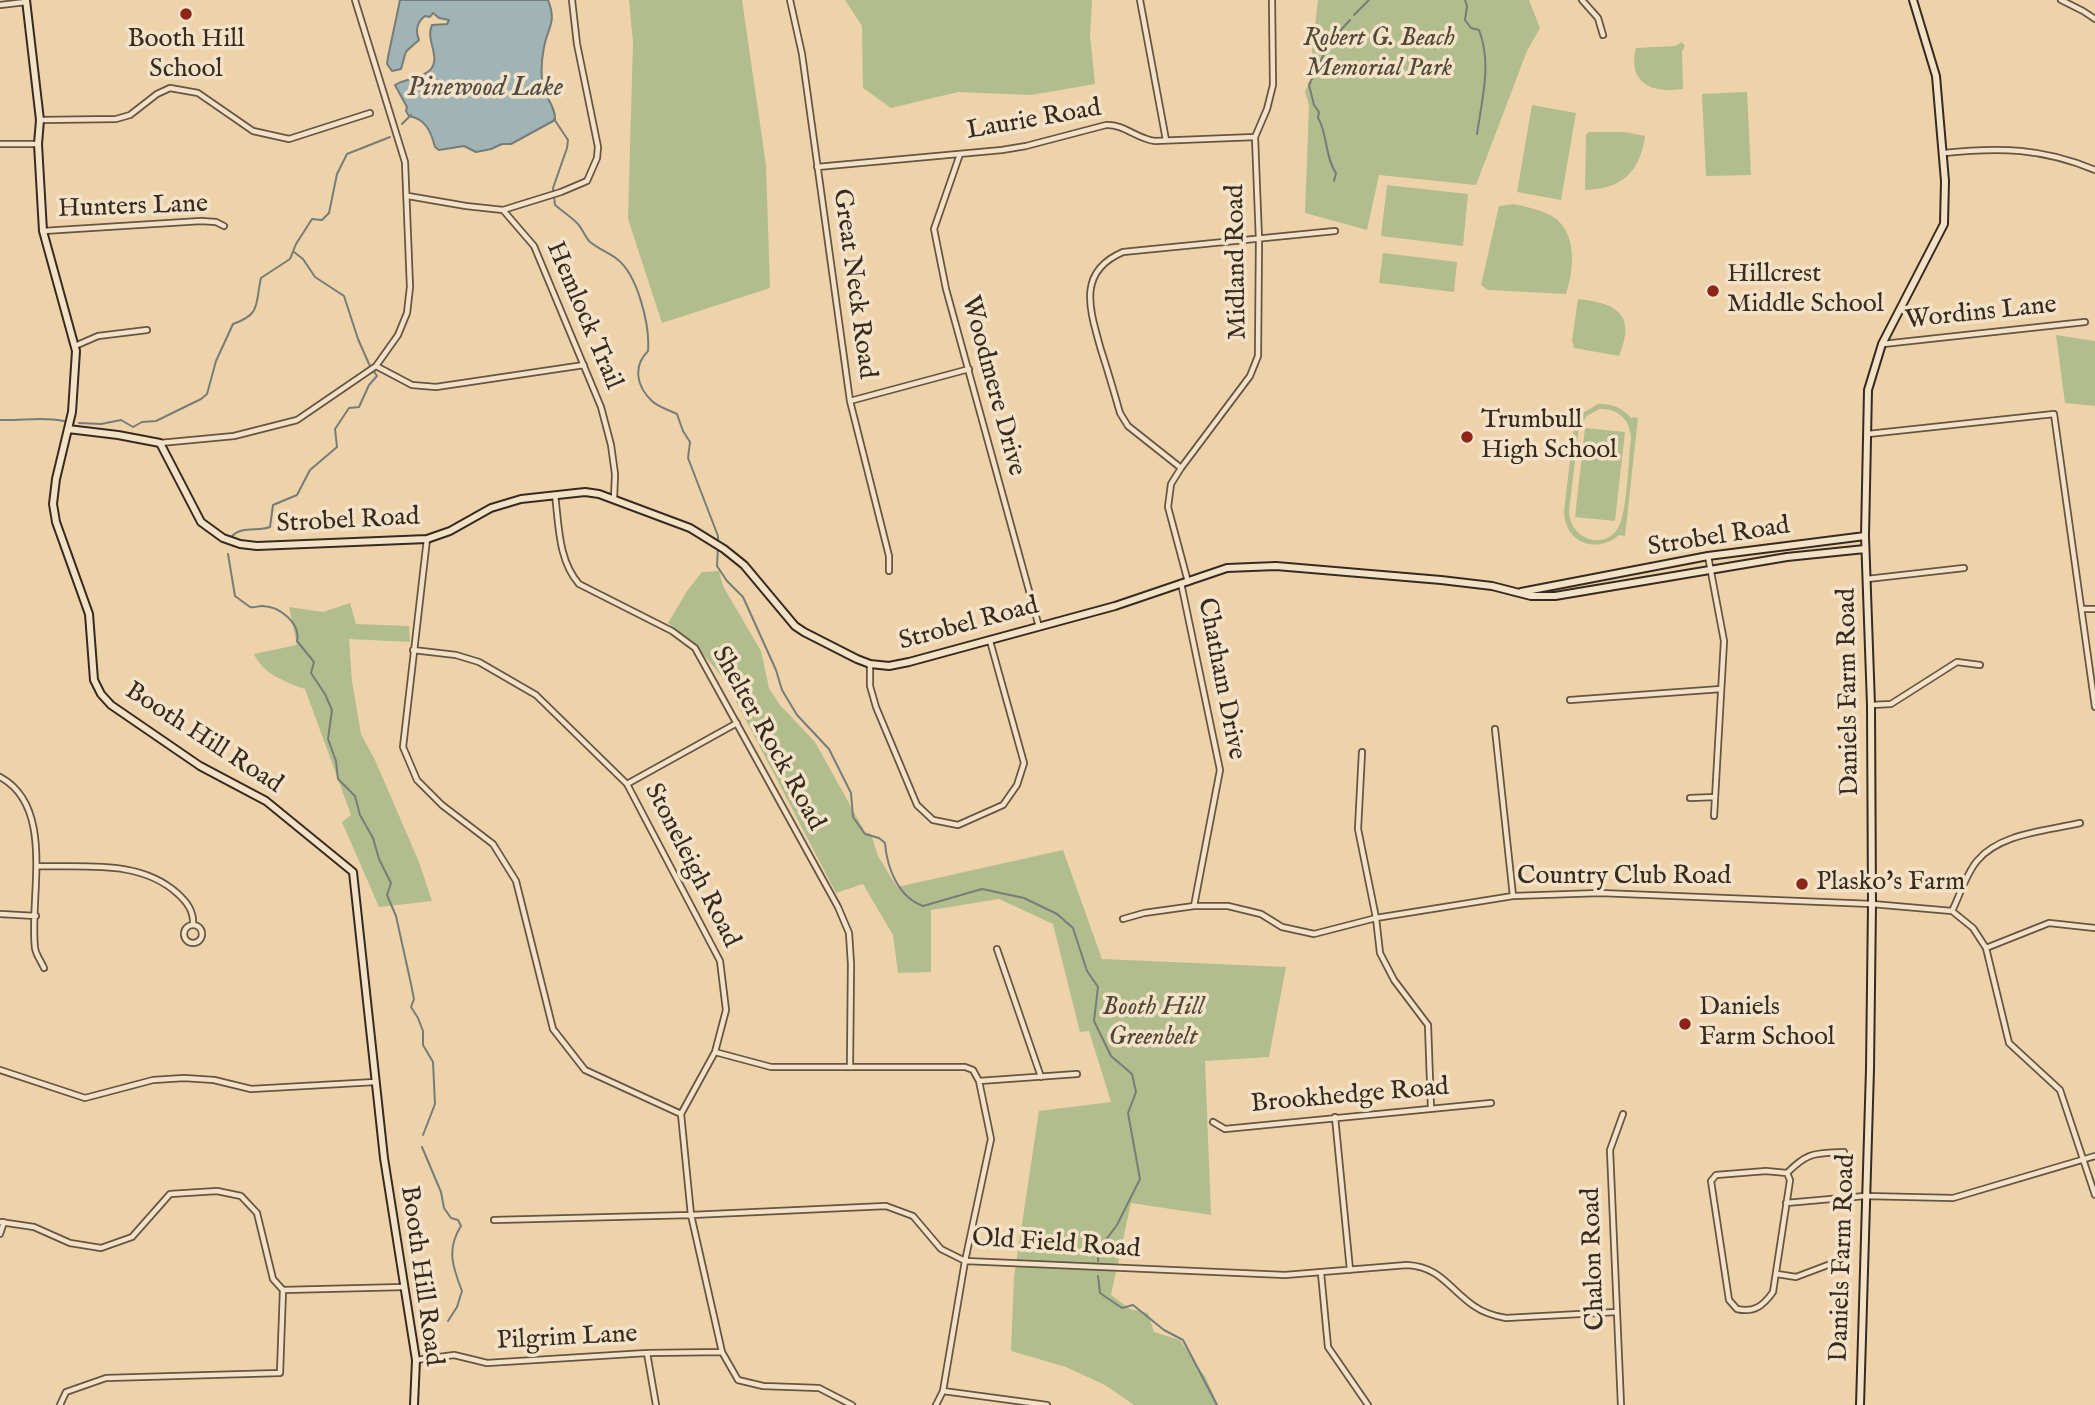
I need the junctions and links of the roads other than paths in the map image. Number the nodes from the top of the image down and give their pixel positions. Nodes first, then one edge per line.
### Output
1 (355, 0) edge
2 (572, 0) edge
3 (790, 0) edge
4 (1140, 0) edge
5 (1272, 0) edge
6 (1582, 0) edge
7 (1913, 0) edge
8 (2061, 0) edge
9 (26, 1) edge
10 (0, 5) edge
11 (2095, 19) edge
12 (1603, 35) dead end
13 (370, 113) dead end
14 (40, 120) junction
15 (1255, 137) junction
16 (1166, 140) junction
17 (0, 144) edge
18 (38, 144) junction
19 (1944, 153) junction
20 (960, 154) junction
21 (817, 167) junction
22 (2095, 170) edge
23 (408, 196) junction
24 (503, 210) junction
25 (224, 226) dead end
26 (43, 231) junction
27 (1335, 231) dead end
28 (1259, 240) junction
29 (2085, 322) dead end
30 (147, 330) dead end
31 (1882, 344) junction
32 (75, 346) junction
33 (584, 365) junction
34 (373, 368) junction
35 (969, 369) junction
36 (850, 401) junction
37 (68, 429) junction
38 (1868, 434) junction
39 (160, 443) junction
40 (1181, 468) junction
41 (555, 494) junction
42 (614, 499) junction
43 (1865, 536) junction
44 (427, 539) junction
45 (1866, 549) junction
46 (1708, 556) junction
47 (1711, 568) junction
48 (1964, 568) dead end
49 (888, 571) dead end
50 (1867, 579) junction
51 (1184, 582) junction
52 (1580, 582) junction
53 (1520, 592) junction
54 (1582, 593) junction
55 (2082, 609) junction
56 (2095, 609) edge
57 (1039, 627) junction
58 (989, 640) junction
59 (413, 650) junction
60 (870, 664) junction
61 (1980, 665) dead end
62 (1721, 689) junction
63 (1570, 700) dead end
64 (1871, 705) junction
65 (2095, 707) edge
66 (737, 723) junction
67 (1495, 729) dead end
68 (1362, 752) dead end
69 (0, 777) edge
70 (627, 784) junction
71 (1715, 797) junction
72 (1690, 798) dead end
73 (1714, 816) dead end
74 (2080, 822) dead end
75 (37, 866) junction
76 (1513, 896) junction
77 (1872, 904) junction
78 (1194, 905) junction
79 (1952, 911) junction
80 (0, 914) edge
81 (36, 916) junction
82 (1376, 918) junction
83 (1124, 919) dead end
84 (193, 925) junction
85 (2095, 928) edge
86 (1986, 948) junction
87 (997, 949) dead end
88 (44, 968) dead end
89 (715, 1052) junction
90 (849, 1066) junction
91 (0, 1070) edge
92 (1077, 1074) dead end
93 (1041, 1077) junction
94 (979, 1081) junction
95 (375, 1082) junction
96 (1492, 1103) dead end
97 (1431, 1109) junction
98 (681, 1114) junction
99 (1623, 1114) dead end
100 (1335, 1117) junction
101 (1213, 1122) dead end
102 (1844, 1152) dead end
103 (2095, 1156) edge
104 (2082, 1160) junction
105 (1787, 1173) junction
106 (2095, 1195) edge
107 (1865, 1196) junction
108 (1786, 1203) junction
109 (691, 1215) junction
110 (494, 1220) dead end
111 (2, 1222) edge
112 (0, 1234) edge
113 (1840, 1260) dead end
114 (965, 1261) junction
115 (1350, 1270) junction
116 (1321, 1273) junction
117 (1777, 1274) junction
118 (405, 1287) junction
119 (283, 1290) junction
120 (1617, 1312) junction
121 (722, 1352) junction
122 (647, 1353) junction
123 (416, 1360) junction
124 (943, 1391) junction
125 (60, 1405) edge
126 (414, 1405) edge
127 (656, 1405) edge
128 (852, 1405) edge
129 (936, 1405) edge
130 (1047, 1405) edge
131 (1368, 1405) edge
132 (1621, 1405) edge
133 (1860, 1405) edge

1 - 23 street
2 - 24 street
3 - 21 street, Great Neck Road
4 - 16 street
5 - 15 street, Midland Road
6 - 12 street
7 - 19 street, Daniels Farm Road
8 - 11 street
9 - 10 street
9 - 14 street, Booth Hill Road
13 - 14 street
14 - 18 street, Booth Hill Road
15 - 16 street, Laurie Road
15 - 28 street, Midland Road
16 - 20 street, Laurie Road
17 - 18 street
18 - 26 street, Booth Hill Road
19 - 22 street
19 - 31 street, Daniels Farm Road
20 - 21 street, Laurie Road
20 - 35 street, Woodmere Drive
21 - 36 street, Great Neck Road
23 - 24 street
23 - 34 street
24 - 33 street, Hemlock Trail
25 - 26 street, Hunters Lane
26 - 32 street, Booth Hill Road
27 - 28 street
28 - 40 street, Midland Road
28 - 40 street
29 - 31 street, Wordins Lane
30 - 32 street
31 - 38 street, Daniels Farm Road
32 - 37 street, Booth Hill Road
33 - 34 street
33 - 42 street, Hemlock Trail
34 - 39 street
35 - 36 street
35 - 57 street, Woodmere Drive
36 - 49 street, Great Neck Road
37 - 39 street
37 - 95 street, Booth Hill Road
38 - 43 street, Daniels Farm Road
38 - 55 street
39 - 44 street, Strobel Road
40 - 51 street, Midland Road
41 - 42 street, Strobel Road
41 - 44 street, Strobel Road
41 - 66 street, Shelter Rock Road
42 - 60 street, Strobel Road
43 - 45 street, Daniels Farm Road
43 - 46 street, Strobel Road
44 - 59 street
45 - 47 street, Strobel Road
45 - 50 street, Daniels Farm Road
46 - 47 street
46 - 52 street, Strobel Road
47 - 54 street, Strobel Road
47 - 62 street
48 - 50 street
50 - 64 street, Daniels Farm Road
51 - 53 street, Strobel Road
51 - 57 street, Strobel Road
51 - 78 street, Chatham Drive
52 - 53 street, Strobel Road
52 - 54 street
53 - 54 street, Strobel Road
55 - 56 street
55 - 65 street
57 - 58 street, Strobel Road
58 - 60 street, Strobel Road
58 - 60 street
59 - 70 street, Stoneleigh Road
59 - 98 street
61 - 64 street
62 - 63 street
62 - 71 street
64 - 77 street, Daniels Farm Road
66 - 70 street
66 - 90 street, Shelter Rock Road
67 - 76 street
68 - 82 street
69 - 75 street
70 - 89 street, Stoneleigh Road
71 - 72 street
71 - 73 street
74 - 79 street
75 - 81 street
75 - 84 street
76 - 77 street, Country Club Road
76 - 82 street, Country Club Road
77 - 79 street, Country Club Road
77 - 107 street, Daniels Farm Road
78 - 82 street, Country Club Road
78 - 83 street, Country Club Road
79 - 86 street
80 - 81 street
81 - 88 street
82 - 97 street
84 - 84 street
85 - 86 street
86 - 104 street
87 - 93 street
89 - 90 street
89 - 98 street, Stoneleigh Road
90 - 94 street
91 - 95 street
92 - 93 street
93 - 94 street
94 - 114 street
95 - 118 street, Booth Hill Road
96 - 97 street, Brookhedge Road
97 - 100 street, Brookhedge Road
98 - 109 street
99 - 120 street, Chalon Road
100 - 101 street, Brookhedge Road
100 - 115 street
102 - 105 street
103 - 104 street
104 - 106 street
104 - 107 street
105 - 108 street
105 - 117 street
107 - 108 street
107 - 133 street, Daniels Farm Road
108 - 117 street
109 - 110 street, Old Field Road
109 - 114 street, Old Field Road
109 - 121 street
111 - 112 street
111 - 119 street
113 - 117 street
114 - 116 street, Old Field Road
114 - 124 street
115 - 116 street, Old Field Road
115 - 120 street, Old Field Road
116 - 131 street
118 - 119 street
118 - 123 street, Booth Hill Road
119 - 125 street
120 - 132 street, Chalon Road
121 - 122 street, Pilgrim Lane
121 - 128 street
122 - 123 street, Pilgrim Lane
122 - 127 street
123 - 126 street, Booth Hill Road
124 - 129 street
124 - 130 street

